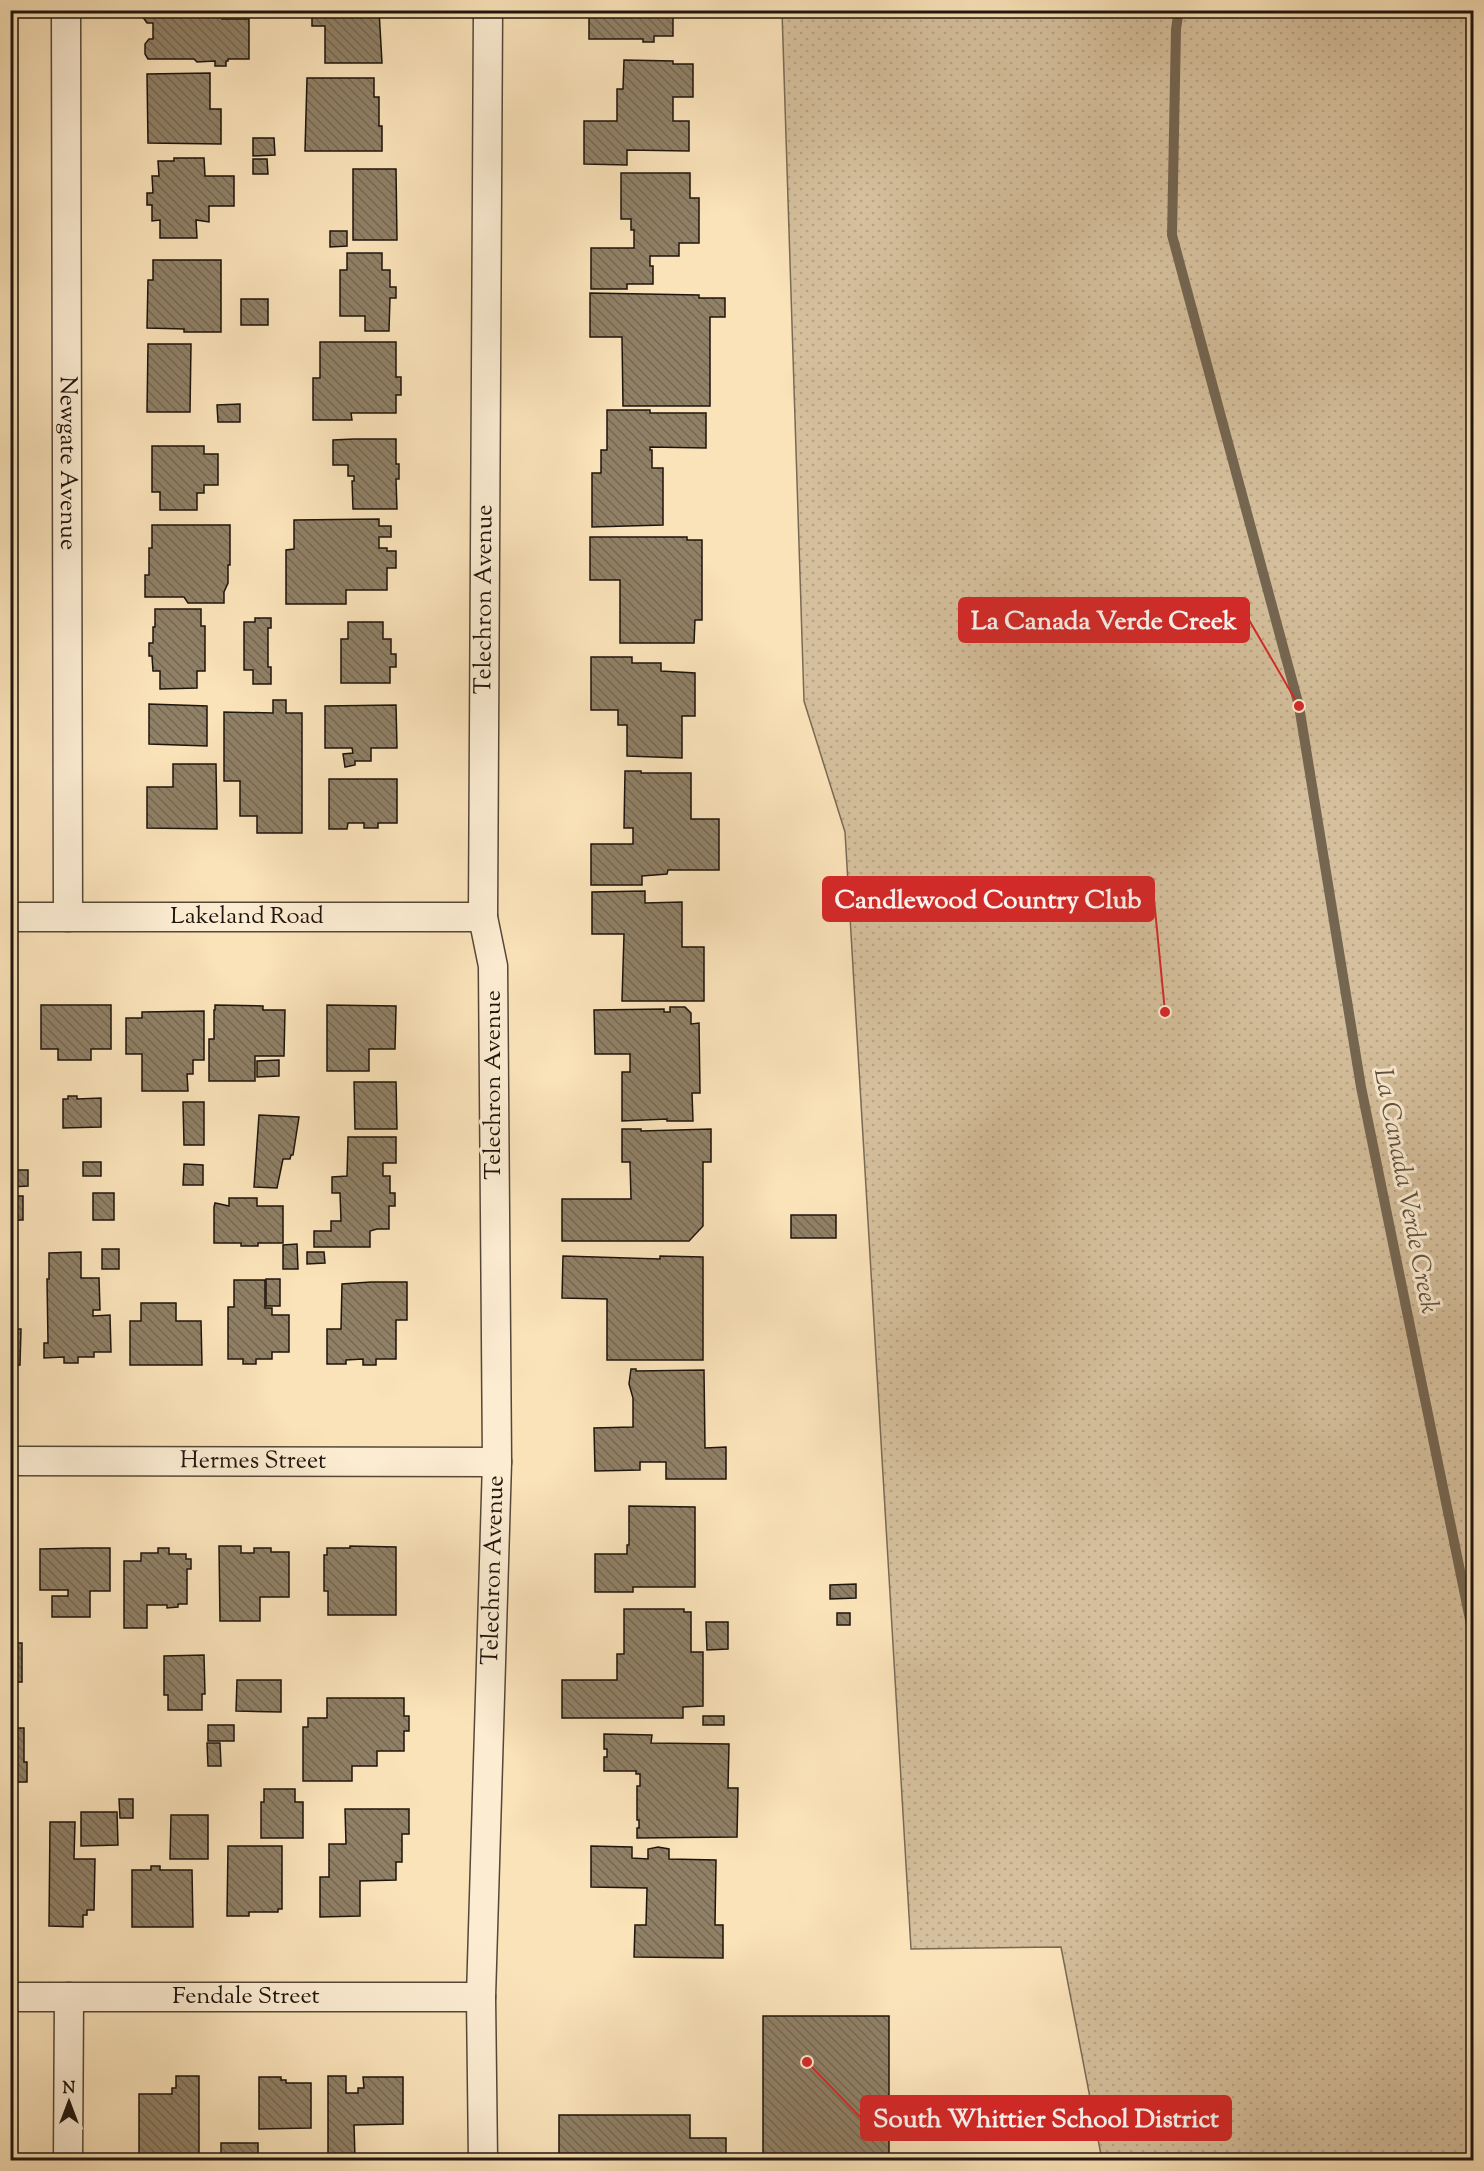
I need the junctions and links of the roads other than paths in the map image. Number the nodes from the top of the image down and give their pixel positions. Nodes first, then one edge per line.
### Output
1 (66, 10) edge
2 (488, 10) edge
3 (10, 917) edge
4 (68, 917) junction
5 (483, 917) junction
6 (10, 1461) edge
7 (497, 1462) junction
8 (10, 1997) edge
9 (69, 1997) junction
10 (481, 1997) junction
11 (68, 2160) edge
12 (483, 2160) edge

1 - 4 street, Newgate Avenue
2 - 5 street, Telechron Avenue
3 - 4 street, Lakeland Road
4 - 5 street, Lakeland Road
5 - 7 street, Telechron Avenue
6 - 7 street, Hermes Street
7 - 10 street, Telechron Avenue
8 - 9 street, Fendale Street
9 - 10 street, Fendale Street
9 - 11 street
10 - 12 street, Telechron Avenue

